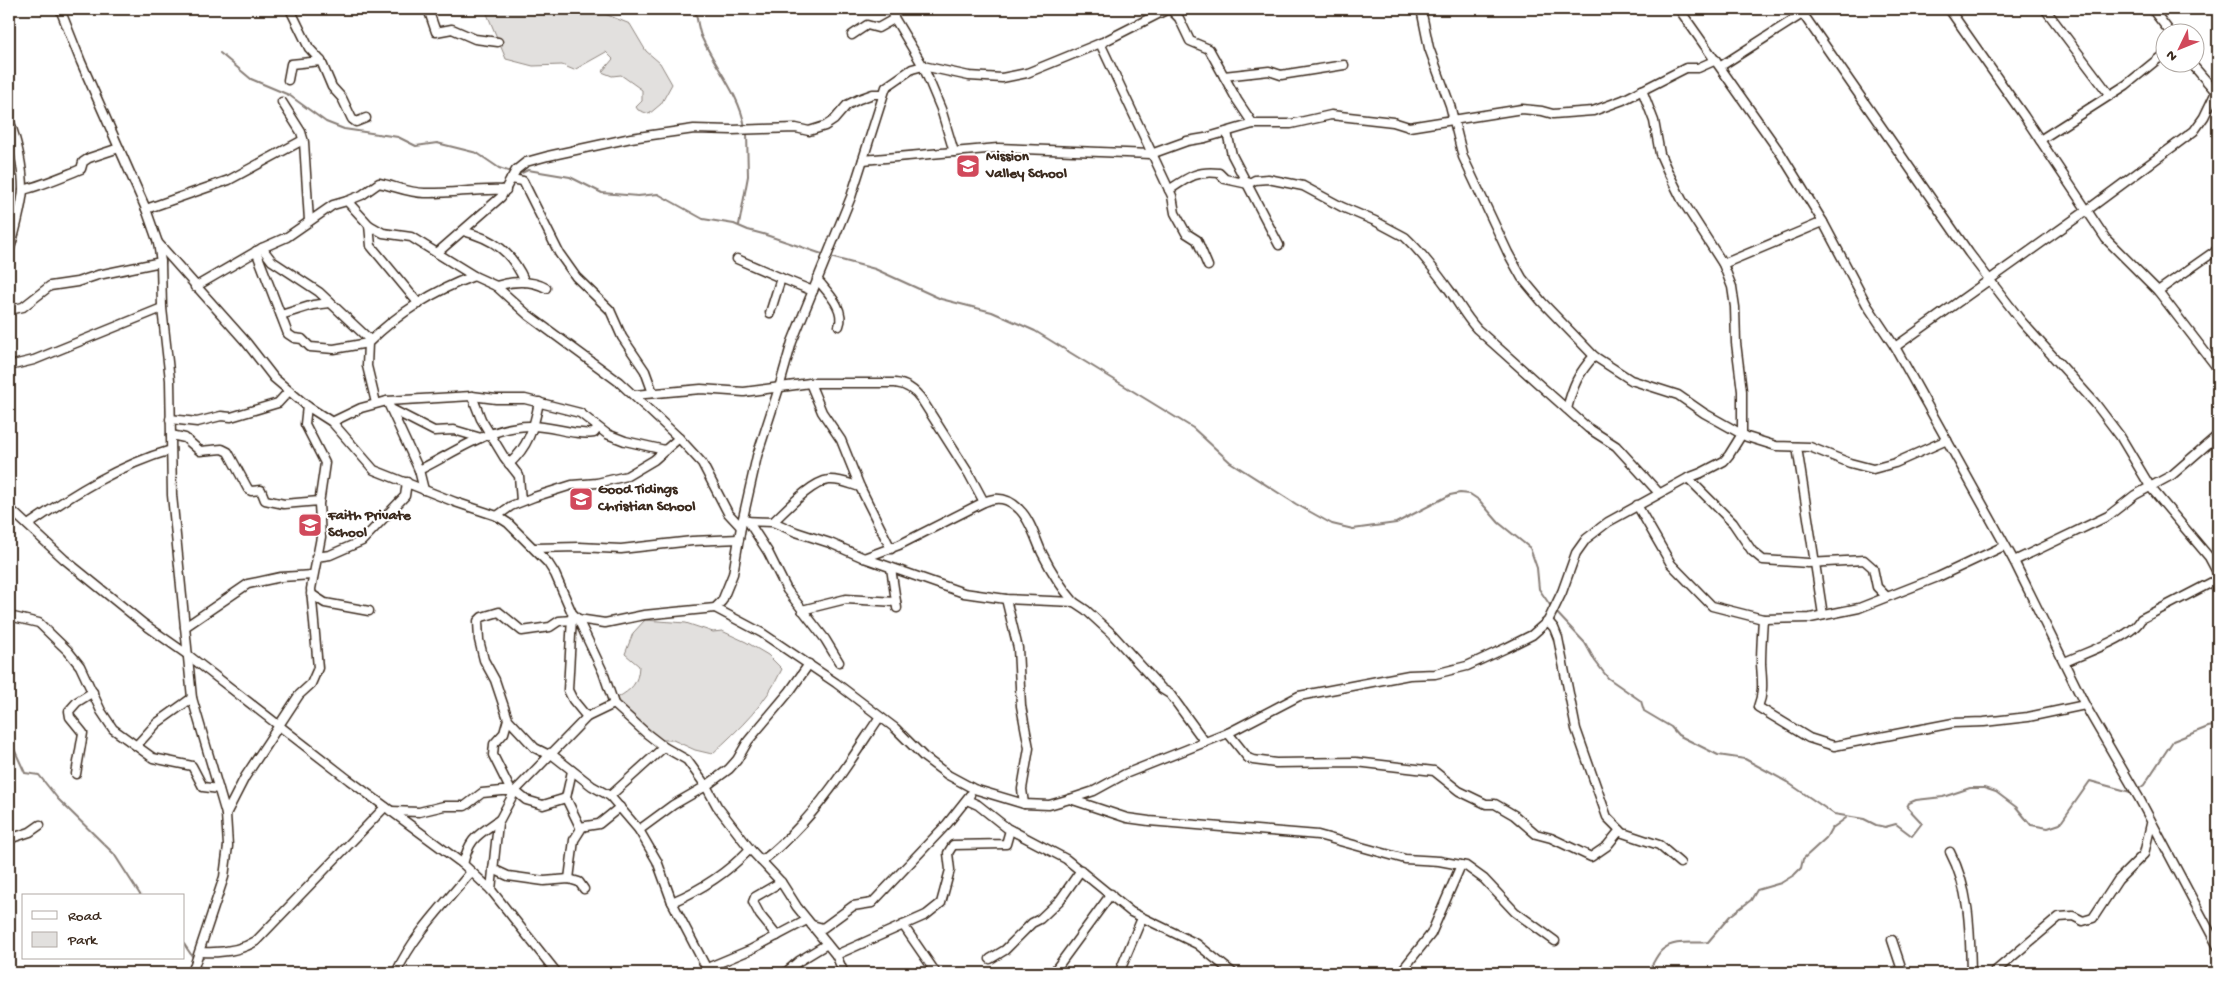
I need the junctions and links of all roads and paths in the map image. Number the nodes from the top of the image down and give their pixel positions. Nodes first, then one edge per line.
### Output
1 (60, 9) edge
2 (290, 9) edge
3 (428, 9) edge
4 (889, 9) edge
5 (1169, 9) edge
6 (1421, 9) edge
7 (1680, 9) edge
8 (1949, 9) edge
9 (2045, 9) edge
10 (2152, 9) edge
11 (1807, 11) edge
12 (894, 19) junction
13 (2162, 22) edge
14 (852, 35) dead end
15 (498, 42) dead end
16 (1100, 43) junction
17 (321, 61) junction
18 (2154, 62) edge
19 (1718, 63) junction
20 (1344, 65) dead end
21 (923, 66) junction
22 (2200, 72) edge
23 (1224, 76) junction
24 (288, 80) dead end
25 (1642, 90) junction
26 (2217, 90) edge
27 (882, 94) junction
28 (2109, 94) junction
29 (282, 102) dead end
30 (366, 118) dead end
31 (1454, 119) junction
32 (9, 120) edge
33 (1253, 124) junction
34 (1227, 132) junction
35 (303, 140) junction
36 (2040, 140) junction
37 (119, 148) junction
38 (954, 152) junction
39 (1152, 154) junction
40 (863, 160) junction
41 (511, 179) junction
42 (1248, 184) junction
43 (23, 190) junction
44 (506, 190) junction
45 (1169, 190) junction
46 (347, 202) junction
47 (146, 209) junction
48 (2086, 211) junction
49 (309, 221) junction
50 (1823, 222) junction
51 (369, 225) junction
52 (463, 231) junction
53 (158, 243) junction
54 (1279, 245) dead end
55 (259, 249) junction
56 (2218, 249) edge
57 (9, 251) edge
58 (437, 254) junction
59 (737, 259) dead end
60 (161, 262) junction
61 (1722, 264) junction
62 (1208, 266) dead end
63 (474, 276) junction
64 (781, 278) junction
65 (1990, 278) junction
66 (818, 279) junction
67 (525, 282) junction
68 (496, 286) junction
69 (195, 287) junction
70 (546, 288) dead end
71 (813, 291) junction
72 (2158, 291) junction
73 (330, 303) junction
74 (419, 304) junction
75 (9, 307) edge
76 (162, 308) junction
77 (770, 313) dead end
78 (281, 315) junction
79 (839, 326) dead end
80 (369, 341) junction
81 (1895, 347) junction
82 (1594, 356) junction
83 (9, 366) edge
84 (2218, 369) edge
85 (810, 384) junction
86 (779, 388) junction
87 (288, 391) junction
88 (652, 393) junction
89 (634, 395) junction
90 (472, 396) junction
91 (387, 401) junction
92 (376, 402) junction
93 (539, 402) junction
94 (307, 406) junction
95 (1567, 409) junction
96 (393, 410) junction
97 (170, 419) junction
98 (332, 422) junction
99 (534, 426) junction
100 (598, 428) junction
101 (490, 434) junction
102 (1742, 434) junction
103 (171, 435) junction
104 (2218, 435) edge
105 (481, 438) junction
106 (679, 438) junction
107 (1947, 440) junction
108 (1797, 446) junction
109 (171, 450) junction
110 (665, 450) junction
111 (509, 464) junction
112 (419, 470) junction
113 (1688, 478) junction
114 (407, 482) junction
115 (860, 487) junction
116 (2151, 488) junction
117 (424, 490) junction
118 (1659, 494) junction
119 (320, 500) junction
120 (521, 501) junction
121 (984, 502) junction
122 (1638, 505) junction
123 (9, 508) edge
124 (497, 516) junction
125 (773, 522) junction
126 (744, 523) junction
127 (28, 526) junction
128 (738, 539) junction
129 (2004, 546) junction
130 (535, 548) junction
131 (891, 549) junction
132 (316, 557) junction
133 (864, 558) junction
134 (2014, 562) junction
135 (1816, 563) junction
136 (891, 568) junction
137 (313, 574) junction
138 (2218, 574) edge
139 (2218, 579) edge
140 (311, 594) junction
141 (1886, 596) junction
142 (1006, 600) junction
143 (1074, 602) junction
144 (715, 608) junction
145 (802, 610) junction
146 (369, 611) dead end
147 (1823, 615) junction
148 (9, 616) edge
149 (574, 617) junction
150 (1550, 618) junction
151 (1762, 619) junction
152 (185, 627) junction
153 (188, 655) junction
154 (839, 662) dead end
155 (2065, 662) junction
156 (810, 664) junction
157 (92, 692) junction
158 (192, 698) junction
159 (614, 704) junction
160 (2086, 705) junction
161 (587, 717) junction
162 (879, 718) junction
163 (508, 719) junction
164 (279, 726) junction
165 (1228, 733) junction
166 (1205, 742) junction
167 (137, 745) junction
168 (664, 747) junction
169 (549, 754) junction
170 (572, 771) junction
171 (76, 774) dead end
172 (706, 786) junction
173 (218, 789) junction
174 (974, 790) junction
175 (513, 791) junction
176 (610, 796) junction
177 (566, 798) junction
178 (1070, 799) junction
179 (967, 800) junction
180 (1024, 804) junction
181 (620, 807) junction
182 (388, 809) junction
183 (226, 814) junction
184 (499, 820) junction
185 (2151, 824) junction
186 (40, 825) dead end
187 (580, 827) junction
188 (640, 830) junction
189 (1010, 830) junction
190 (1620, 830) junction
191 (9, 839) edge
192 (750, 849) junction
193 (1950, 852) dead end
194 (761, 861) junction
195 (1680, 863) dead end
196 (463, 864) junction
197 (1461, 865) junction
198 (494, 869) junction
199 (1081, 870) junction
200 (471, 872) junction
201 (569, 879) junction
202 (781, 882) junction
203 (584, 889) dead end
204 (491, 890) junction
205 (1111, 894) junction
206 (672, 902) junction
207 (1142, 918) junction
208 (809, 923) junction
209 (903, 925) junction
210 (777, 936) junction
211 (1892, 940) dead end
212 (1554, 941) dead end
213 (828, 944) junction
214 (2218, 947) edge
215 (201, 952) junction
216 (836, 955) junction
217 (990, 960) dead end
218 (550, 970) edge
219 (708, 971) edge
220 (192, 973) edge
221 (396, 973) edge
222 (557, 973) edge
223 (785, 973) edge
224 (844, 973) edge
225 (936, 973) edge
226 (1053, 973) edge
227 (1119, 973) edge
228 (1233, 973) edge
229 (1400, 973) edge
230 (1902, 973) edge
231 (1971, 973) edge
232 (1993, 973) edge

1 - 37 street
2 - 17 street
3 - 15 street
4 - 12 street
5 - 16 street
5 - 23 street
6 - 31 street
7 - 19 street
8 - 36 street
9 - 28 street
10 - 13 street
11 - 19 street
11 - 65 street
12 - 14 street
12 - 21 street
16 - 21 street
16 - 39 street
17 - 24 street
17 - 30 street
18 - 28 street
19 - 25 street
19 - 50 street
20 - 23 street
21 - 27 street
21 - 38 street
22 - 26 street
23 - 33 street
25 - 31 street
25 - 61 street
26 - 48 street
27 - 40 street
27 - 41 street
28 - 36 street
29 - 35 street
31 - 33 street
31 - 82 street
32 - 43 street
33 - 34 street
34 - 39 street
34 - 42 street
35 - 47 street
35 - 49 street
36 - 48 street
37 - 43 street
37 - 47 street
38 - 39 street
38 - 40 street
39 - 45 street
40 - 66 street
41 - 44 street
41 - 88 street
42 - 45 street
42 - 54 street
42 - 95 street
43 - 57 street
44 - 46 street
44 - 52 street
45 - 62 street
46 - 49 street
46 - 51 street
47 - 53 street
48 - 65 street
48 - 72 street
49 - 55 street
50 - 61 street
50 - 81 street
51 - 58 street
51 - 74 street
52 - 58 street
52 - 67 street
53 - 60 street
53 - 69 street
55 - 69 street
55 - 73 street
55 - 78 street
56 - 72 street
58 - 63 street
59 - 64 street
60 - 75 street
60 - 76 street
61 - 102 street
63 - 68 street
63 - 74 street
64 - 71 street
64 - 77 street
65 - 81 street
65 - 116 street
66 - 71 street
66 - 79 street
67 - 68 street
67 - 70 street
68 - 89 street
69 - 87 street
71 - 86 street
72 - 84 street
73 - 78 street
73 - 80 street
74 - 80 street
76 - 83 street
76 - 97 street
78 - 80 street
80 - 92 street
81 - 107 street
82 - 95 street
82 - 102 street
85 - 86 street
85 - 115 street
85 - 121 street
86 - 88 street
86 - 126 street
87 - 94 street
87 - 97 street
88 - 89 street
89 - 106 street
90 - 91 street
90 - 93 street
90 - 101 street
91 - 92 street
91 - 96 street
92 - 98 street
93 - 99 street
93 - 100 street
94 - 98 street
94 - 119 street
95 - 118 street
96 - 105 street
96 - 112 street
97 - 103 street
98 - 114 street
99 - 100 street
99 - 101 street
99 - 111 street
100 - 110 street
101 - 105 street
101 - 111 street
102 - 108 street
102 - 113 street
103 - 109 street
103 - 119 street
104 - 116 street
105 - 112 street
106 - 110 street
106 - 126 street
107 - 108 street
107 - 129 street
108 - 135 street
109 - 127 street
109 - 152 street
110 - 120 street
111 - 120 street
112 - 117 street
113 - 118 street
113 - 135 street
114 - 117 street
114 - 132 street
115 - 125 street
115 - 131 street
116 - 134 street
116 - 138 street
117 - 124 street
118 - 122 street
119 - 132 street
120 - 124 street
121 - 131 street
121 - 143 street
122 - 150 street
122 - 151 street
123 - 127 street
124 - 130 street
125 - 126 street
125 - 133 street
126 - 128 street
126 - 145 street
127 - 153 street
128 - 130 street
128 - 144 street
129 - 134 street
129 - 141 street
130 - 149 street
131 - 133 street
132 - 137 street
133 - 136 street
134 - 155 street
135 - 141 street
135 - 147 street
136 - 142 street
136 - 145 street
137 - 140 street
137 - 152 street
139 - 155 street
140 - 146 street
140 - 164 street
141 - 147 street
142 - 143 street
142 - 180 street
143 - 166 street
144 - 149 street
144 - 156 street
145 - 154 street
147 - 151 street
148 - 157 street
149 - 159 street
149 - 161 street
149 - 163 street
150 - 165 street
150 - 190 street
151 - 160 street
152 - 153 street
153 - 158 street
153 - 164 street
155 - 160 street
156 - 162 street
156 - 172 street
157 - 167 street
157 - 171 street
158 - 167 street
158 - 173 street
159 - 161 street
159 - 168 street
160 - 185 street
161 - 169 street
162 - 174 street
162 - 194 street
163 - 169 street
163 - 175 street
164 - 182 street
164 - 183 street
165 - 166 street
165 - 190 street
166 - 178 street
167 - 173 street
168 - 172 street
168 - 176 street
169 - 170 street
169 - 175 street
170 - 176 street
170 - 177 street
172 - 188 street
172 - 192 street
173 - 183 street
174 - 179 street
174 - 180 street
175 - 177 street
175 - 182 street
175 - 184 street
176 - 181 street
177 - 187 street
178 - 180 street
178 - 197 street
179 - 189 street
179 - 208 street
181 - 187 street
181 - 188 street
182 - 196 street
182 - 215 street
183 - 215 street
184 - 196 street
184 - 198 street
185 - 214 street
185 - 232 street
186 - 191 street
187 - 201 street
188 - 206 street
189 - 199 street
189 - 209 street
190 - 195 street
192 - 194 street
192 - 206 street
193 - 231 street
194 - 202 street
196 - 200 street
197 - 212 street
197 - 229 street
198 - 201 street
198 - 204 street
199 - 205 street
199 - 217 street
200 - 204 street
200 - 221 street
201 - 203 street
202 - 208 street
202 - 210 street
204 - 218 street
205 - 207 street
205 - 226 street
206 - 219 street
207 - 227 street
207 - 228 street
208 - 210 street
208 - 213 street
209 - 216 street
209 - 225 street
210 - 219 street
211 - 230 street
213 - 216 street
213 - 223 street
215 - 220 street
216 - 224 street
218 - 222 street

